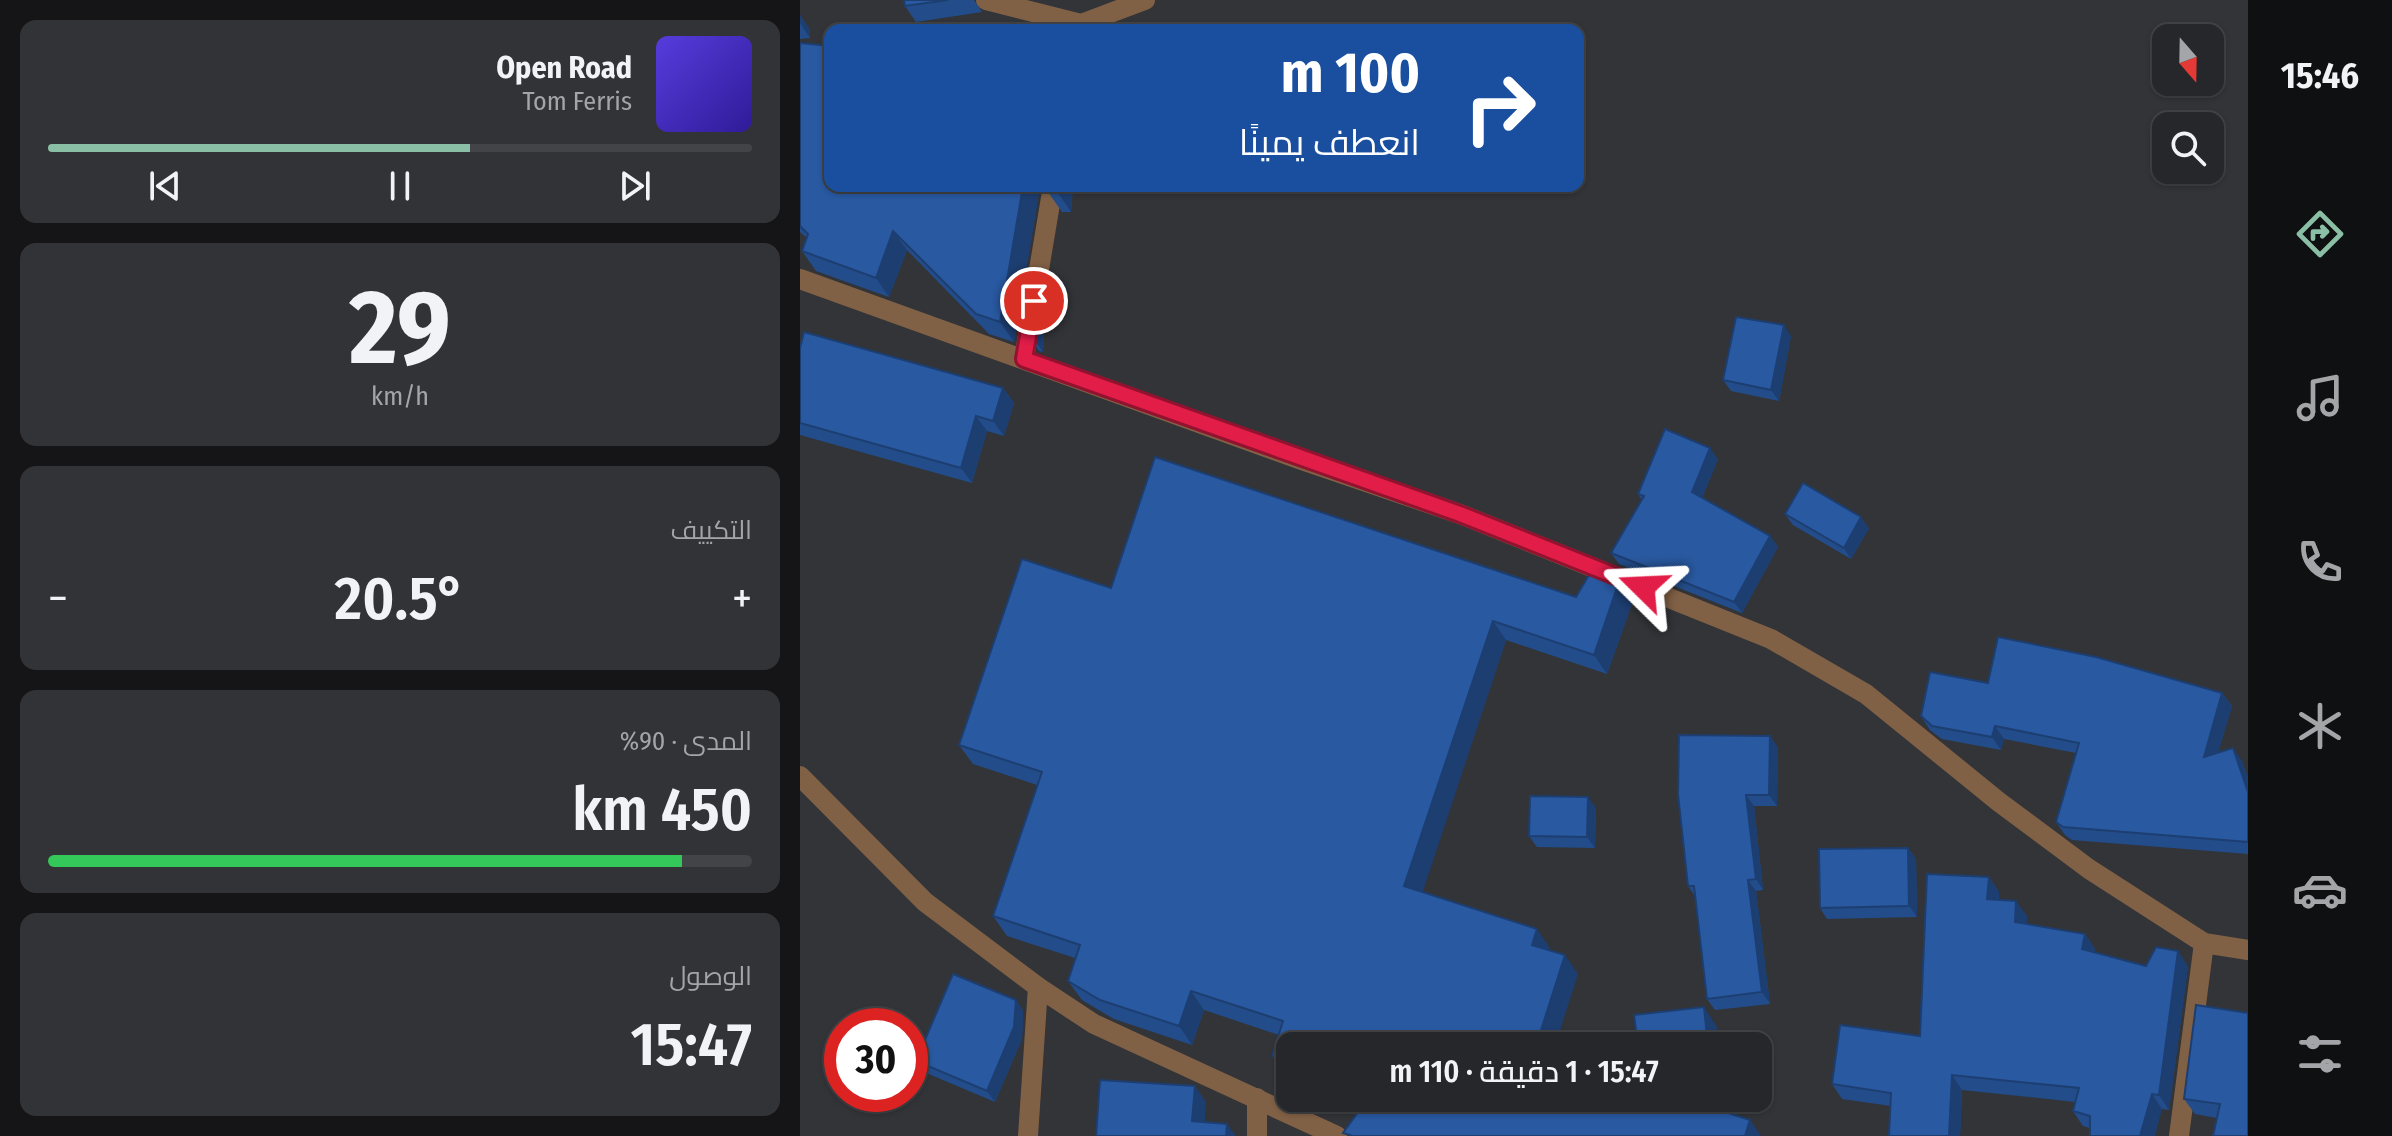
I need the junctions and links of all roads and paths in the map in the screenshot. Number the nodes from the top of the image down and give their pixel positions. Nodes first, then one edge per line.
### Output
1 (986, 0) edge
2 (1145, 0) edge
3 (1070, 24) edge
4 (1088, 24) edge
5 (1052, 192) edge
6 (800, 279) edge
7 (1024, 359) junction
8 (800, 776) edge
9 (2204, 943) junction
10 (2248, 950) edge
11 (1038, 987) junction
12 (1257, 1098) junction
13 (1028, 1136) edge
14 (1257, 1136) edge
15 (1337, 1136) edge
16 (2179, 1136) edge

1 - 3 street
2 - 4 street
5 - 7 street
6 - 7 street
7 - 9 street
8 - 11 street
9 - 10 street
9 - 16 street
11 - 12 street
11 - 13 street
12 - 14 street
12 - 15 street

